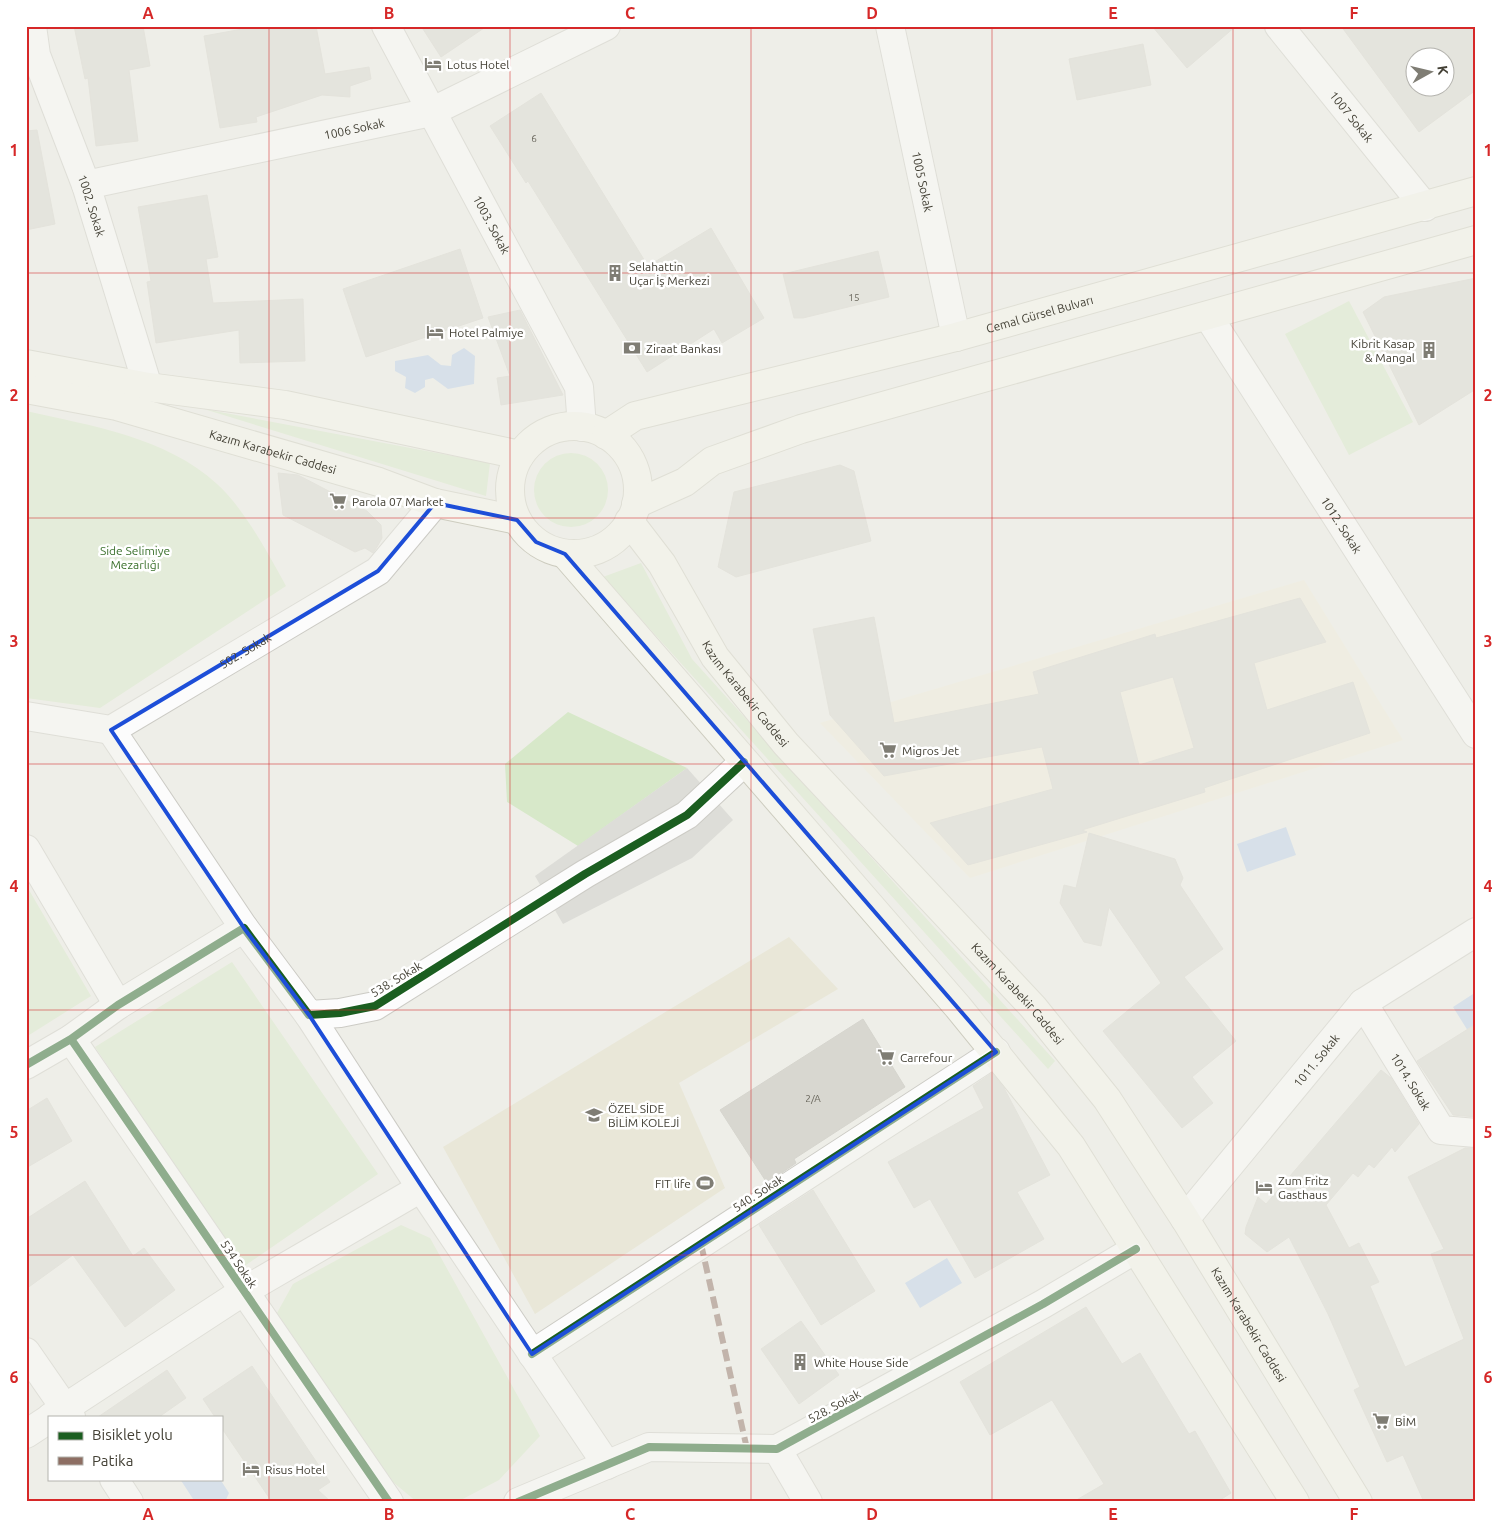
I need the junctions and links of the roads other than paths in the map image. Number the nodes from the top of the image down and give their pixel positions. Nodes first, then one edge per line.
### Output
1 (32, 26) edge
2 (386, 26) edge
3 (606, 26) edge
4 (890, 26) edge
5 (1279, 26) edge
6 (431, 112) junction
7 (86, 185) junction
8 (1476, 192) edge
9 (1425, 207) junction
10 (1476, 240) edge
11 (1208, 316) junction
12 (956, 337) junction
13 (26, 364) edge
14 (148, 387) junction
15 (26, 389) edge
16 (594, 431) junction
17 (520, 455) junction
18 (435, 504) junction
19 (633, 513) junction
20 (517, 520) junction
21 (565, 554) junction
22 (26, 716) edge
23 (111, 730) junction
24 (1476, 734) edge
25 (744, 762) junction
26 (26, 849) edge
27 (244, 928) junction
28 (1476, 932) edge
29 (1363, 1004) junction
30 (118, 1005) junction
31 (309, 1015) junction
32 (71, 1039) junction
33 (996, 1052) junction
34 (26, 1065) edge
35 (1476, 1134) edge
36 (421, 1188) junction
37 (1185, 1219) junction
38 (1136, 1249) junction
39 (244, 1291) junction
40 (26, 1352) edge
41 (532, 1354) junction
42 (59, 1415) edge
43 (48, 1421) edge
44 (26, 1434) edge
45 (777, 1449) junction
46 (607, 1465) junction
47 (115, 1480) edge
48 (520, 1501) edge
49 (129, 1502) edge
50 (389, 1502) edge
51 (808, 1502) edge
52 (1295, 1502) edge
53 (1358, 1502) edge

1 - 7 street, 1002. Sokak
2 - 6 street, 1003. Sokak
3 - 6 street, 1006 Sokak
4 - 12 street, 1005 Sokak
5 - 9 street, 1007 Sokak
6 - 7 street, 1006 Sokak
6 - 16 street, 1003. Sokak
7 - 14 street, 1002. Sokak
8 - 9 main road, Cemal Gürsel Bulvarı
9 - 12 main road, Cemal Gürsel Bulvarı
10 - 11 main road
11 - 19 main road
11 - 24 street, 1012. Sokak
12 - 16 main road, Cemal Gürsel Bulvarı
13 - 14 main road
14 - 17 main road
15 - 18 main road, Kazım Karabekir Caddesi
16 - 17 main road
16 - 19 main road
17 - 20 main road
18 - 20 main road, Kazım Karabekir Caddesi
18 - 23 street, 502. Sokak
19 - 21 main road
19 - 37 main road, Kazım Karabekir Caddesi
20 - 21 main road
21 - 25 main road
22 - 23 street
23 - 27 street
25 - 31 street, 538. Sokak
25 - 33 main road
26 - 30 street
27 - 30 street
27 - 31 street
28 - 29 street, 1011. Sokak
29 - 35 street, 1014. Sokak
29 - 37 street, 1011. Sokak
30 - 32 street
31 - 36 street
32 - 34 street
32 - 39 street, 534 Sokak
33 - 38 main road
33 - 41 street, 540. Sokak
36 - 39 street
36 - 41 street
37 - 53 main road, Kazım Karabekir Caddesi
38 - 45 street, 528. Sokak
38 - 52 main road
39 - 42 street
39 - 50 street, 534 Sokak
40 - 42 street
41 - 46 street
43 - 44 street
45 - 46 street, 528. Sokak
45 - 51 street
46 - 48 street, 528. Sokak
47 - 49 street

